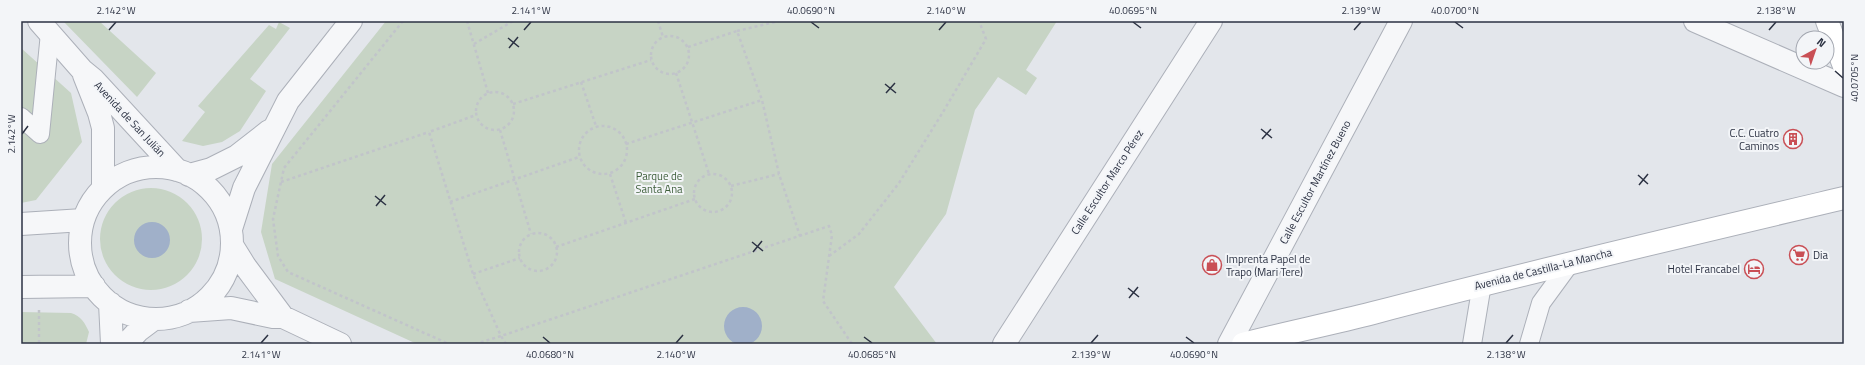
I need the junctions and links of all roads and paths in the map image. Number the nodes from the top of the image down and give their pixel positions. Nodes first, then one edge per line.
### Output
1 (351, 21) edge
2 (403, 21) edge
3 (467, 21) edge
4 (513, 21) edge
5 (658, 21) edge
6 (779, 21) edge
7 (979, 21) edge
8 (1211, 21) edge
9 (1401, 21) edge
10 (1695, 21) edge
11 (1826, 21) edge
12 (773, 22) edge
13 (44, 27) edge
14 (738, 31) junction
15 (663, 37) junction
16 (474, 44) junction
17 (688, 47) junction
18 (652, 60) junction
19 (1844, 66) edge
20 (82, 70) junction
21 (676, 73) junction
22 (581, 82) junction
23 (1844, 86) edge
24 (488, 93) junction
25 (762, 100) junction
26 (513, 104) junction
27 (476, 115) junction
28 (21, 117) edge
29 (692, 123) junction
30 (274, 126) junction
31 (596, 126) junction
32 (500, 130) junction
33 (429, 132) junction
34 (626, 144) junction
35 (579, 157) junction
36 (183, 172) junction
37 (610, 174) junction
38 (709, 174) junction
39 (779, 174) junction
40 (515, 180) junction
41 (281, 182) junction
42 (731, 186) junction
43 (103, 188) junction
44 (1844, 198) edge
45 (695, 199) junction
46 (450, 202) junction
47 (83, 220) junction
48 (626, 223) junction
49 (21, 224) edge
50 (531, 234) junction
51 (800, 236) junction
52 (231, 237) junction
53 (556, 247) junction
54 (829, 256) junction
55 (520, 258) junction
56 (1572, 262) junction
57 (473, 274) junction
58 (1482, 284) junction
59 (94, 286) junction
60 (21, 287) edge
61 (110, 303) junction
62 (189, 311) junction
63 (283, 317) junction
64 (154, 319) junction
65 (501, 336) junction
66 (1275, 340) edge
67 (112, 344) edge
68 (126, 344) edge
69 (340, 344) edge
70 (449, 344) edge
71 (475, 344) edge
72 (506, 344) edge
73 (852, 344) edge
74 (1004, 344) edge
75 (1228, 344) edge
76 (1243, 344) edge
77 (1472, 344) edge
78 (1529, 344) edge

1 - 30 street
2 - 41 path
3 - 16 path
4 - 16 path
5 - 15 path
6 - 12 path
7 - 54 path
8 - 74 street, Calle Escultor Marco Pérez
9 - 75 street, Calle Escultor Martínez Bueno
10 - 23 street
11 - 19 main road
12 - 14 path
13 - 20 street, Avenida de San Julián
13 - 28 street
14 - 17 path
14 - 25 path
15 - 17 path
15 - 18 path
16 - 24 path
17 - 21 path
18 - 21 path
18 - 22 path
20 - 36 street, Avenida de San Julián
20 - 43 street, Avenida de San Julián
21 - 29 path
22 - 26 path
22 - 31 path
24 - 26 path
24 - 27 path
25 - 29 path
25 - 39 path
26 - 32 path
27 - 32 path
27 - 33 path
29 - 34 path
29 - 38 path
30 - 36 street
30 - 52 street
31 - 34 path
31 - 35 path
32 - 40 path
33 - 41 path
33 - 46 path
34 - 37 path
35 - 37 path
35 - 40 path
36 - 43 street
36 - 52 street
37 - 48 path
38 - 42 path
38 - 45 path
39 - 42 path
39 - 51 path
40 - 46 path
40 - 50 path
41 - 70 path
42 - 45 path
43 - 47 street
44 - 56 main road, Avenida de Castilla-La Mancha
45 - 48 path
46 - 57 path
47 - 49 street
47 - 59 street
48 - 53 path
50 - 53 path
50 - 55 path
51 - 54 path
51 - 65 path
52 - 62 street
52 - 63 street
53 - 55 path
54 - 73 path
55 - 57 path
56 - 58 main road, Avenida de Castilla-La Mancha
56 - 78 street
57 - 65 path
58 - 66 main road, Avenida de Castilla-La Mancha
58 - 77 street
59 - 60 street
59 - 61 street
61 - 64 street
61 - 67 street
62 - 63 street
62 - 64 street
63 - 69 street
64 - 68 street
65 - 71 path
65 - 72 path
66 - 76 main road, Avenida de Castilla-La Mancha

